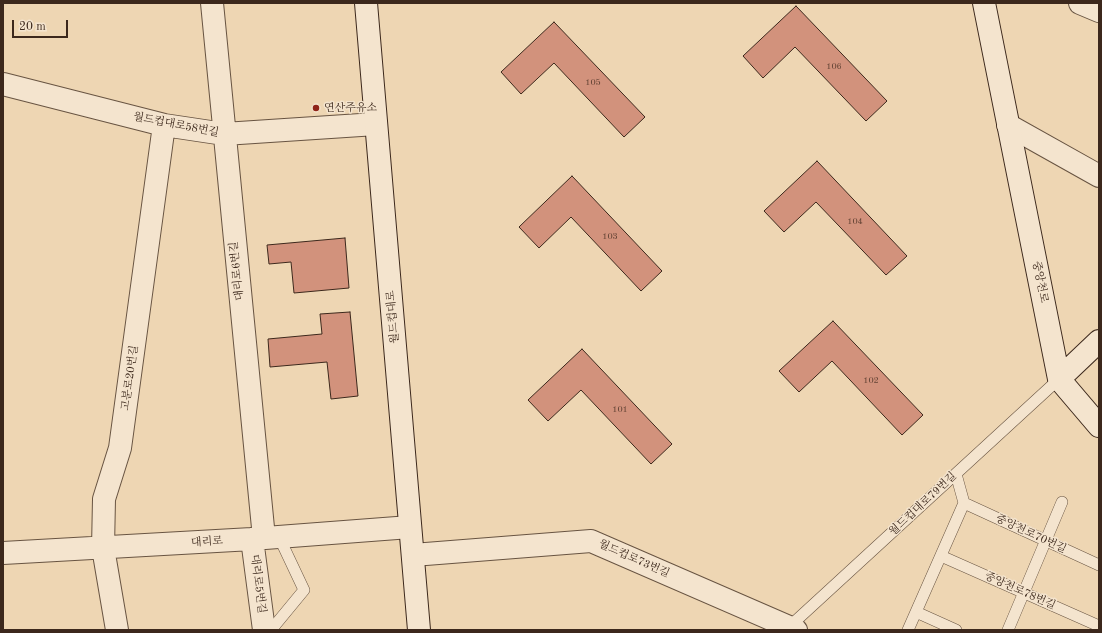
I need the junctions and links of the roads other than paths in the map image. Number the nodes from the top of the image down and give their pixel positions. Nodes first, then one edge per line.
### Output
1 (212, 3) edge
2 (366, 3) edge
3 (984, 3) edge
4 (1080, 3) edge
5 (1099, 11) edge
6 (3, 84) edge
7 (376, 124) junction
8 (164, 125) junction
9 (1008, 125) junction
10 (224, 134) junction
11 (1099, 176) edge
12 (1099, 341) edge
13 (1059, 379) junction
14 (1099, 426) edge
15 (956, 474) junction
16 (1062, 502) dead end
17 (964, 503) junction
18 (410, 527) junction
19 (265, 538) junction
20 (1046, 541) junction
21 (103, 548) junction
22 (3, 553) edge
23 (413, 555) junction
24 (941, 556) junction
25 (1099, 565) edge
26 (1024, 593) junction
27 (916, 612) junction
28 (1099, 626) edge
29 (791, 629) edge
30 (116, 630) edge
31 (264, 630) edge
32 (271, 630) edge
33 (419, 630) edge
34 (908, 630) edge
35 (956, 630) edge
36 (1008, 630) edge

1 - 10 street, 대리로6번길
2 - 7 street, 월드컵대로
3 - 9 street, 중앙천로
4 - 5 street
6 - 8 street, 월드컵대로58번길
7 - 10 street, 월드컵대로58번길
7 - 18 street, 월드컵대로
8 - 10 street, 월드컵대로58번길
8 - 21 street, 고분로20번길
9 - 11 street
9 - 13 street, 중앙천로
10 - 19 street, 대리로6번길
12 - 13 street
13 - 14 street, 중앙천로
13 - 15 lane, 월드컵대로79번길
15 - 17 lane
15 - 29 lane, 월드컵대로79번길
16 - 20 lane
17 - 20 lane, 중앙천로70번길
17 - 24 lane
18 - 19 street, 대리로
18 - 23 street, 월드컵대로
19 - 21 street, 대리로
19 - 31 street, 대리로5번길
19 - 32 lane
20 - 25 lane, 중앙천로70번길
20 - 26 lane
21 - 22 street, 대리로
21 - 30 street, 고분로20번길
23 - 29 street, 월드컵로73번길
23 - 33 street, 월드컵대로
24 - 26 lane, 중앙천로78번길
24 - 27 lane
26 - 28 lane, 중앙천로78번길
26 - 36 lane
27 - 34 lane
27 - 35 lane

